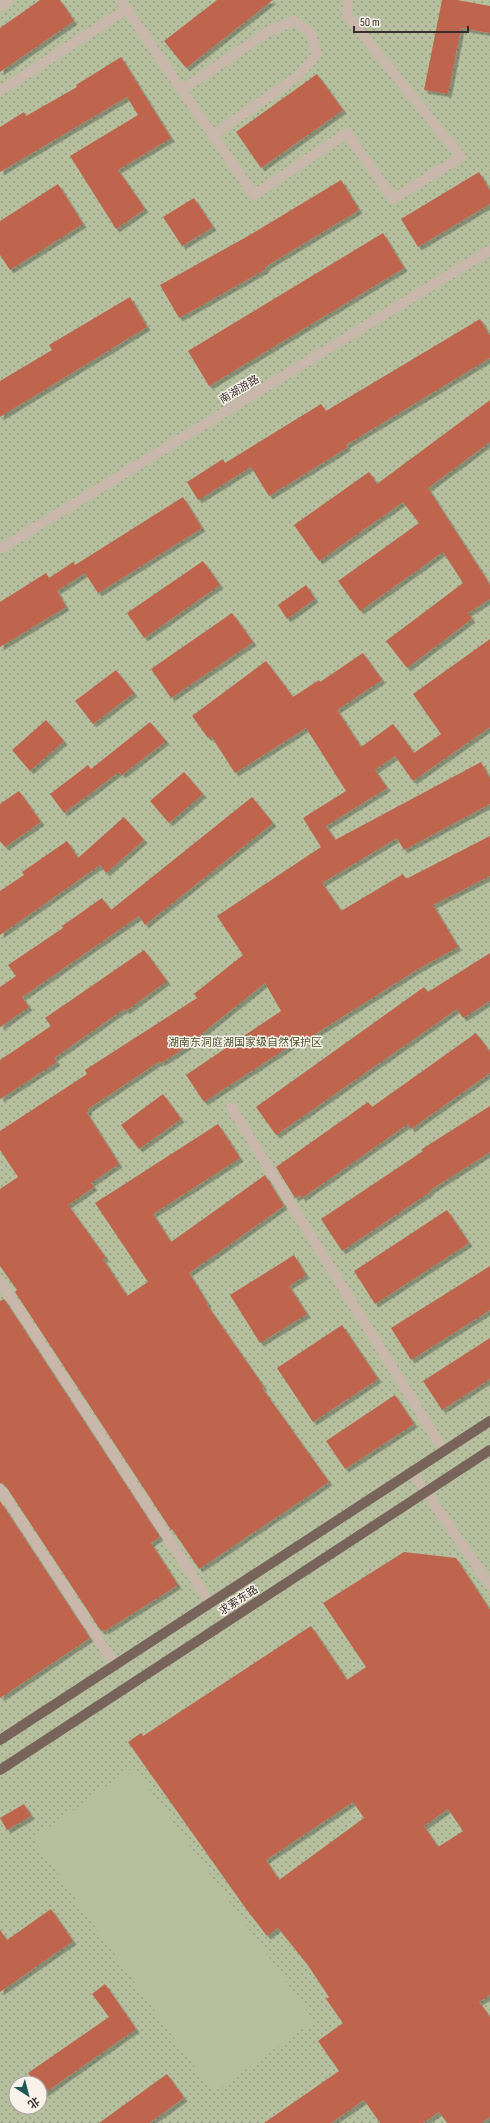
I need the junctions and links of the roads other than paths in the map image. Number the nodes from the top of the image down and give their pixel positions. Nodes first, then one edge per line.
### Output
1 (9, 0) edge
2 (120, 0) edge
3 (348, 0) edge
4 (0, 6) edge
5 (127, 10) junction
6 (182, 90) junction
7 (0, 91) edge
8 (213, 135) junction
9 (490, 250) edge
10 (0, 549) edge
11 (231, 1108) dead end
12 (0, 1281) edge
13 (490, 1421) edge
14 (490, 1450) edge
15 (444, 1451) junction
16 (412, 1472) junction
17 (0, 1489) edge
18 (426, 1492) junction
19 (490, 1585) edge
20 (211, 1604) junction
21 (115, 1665) junction
22 (0, 1740) edge
23 (0, 1770) edge

1 - 4 street
2 - 5 street
3 - 8 street
5 - 6 street
5 - 7 street
6 - 8 street
6 - 8 street
9 - 10 street, 南湖游路
11 - 15 street
12 - 20 street
13 - 15 main road, 求索东路
14 - 18 main road, 求索东路
15 - 16 main road, 求索东路
16 - 18 street
16 - 20 main road, 求索东路
17 - 21 street
18 - 19 street
18 - 23 main road, 求索东路
20 - 21 main road, 求索东路
21 - 22 main road, 求索东路

